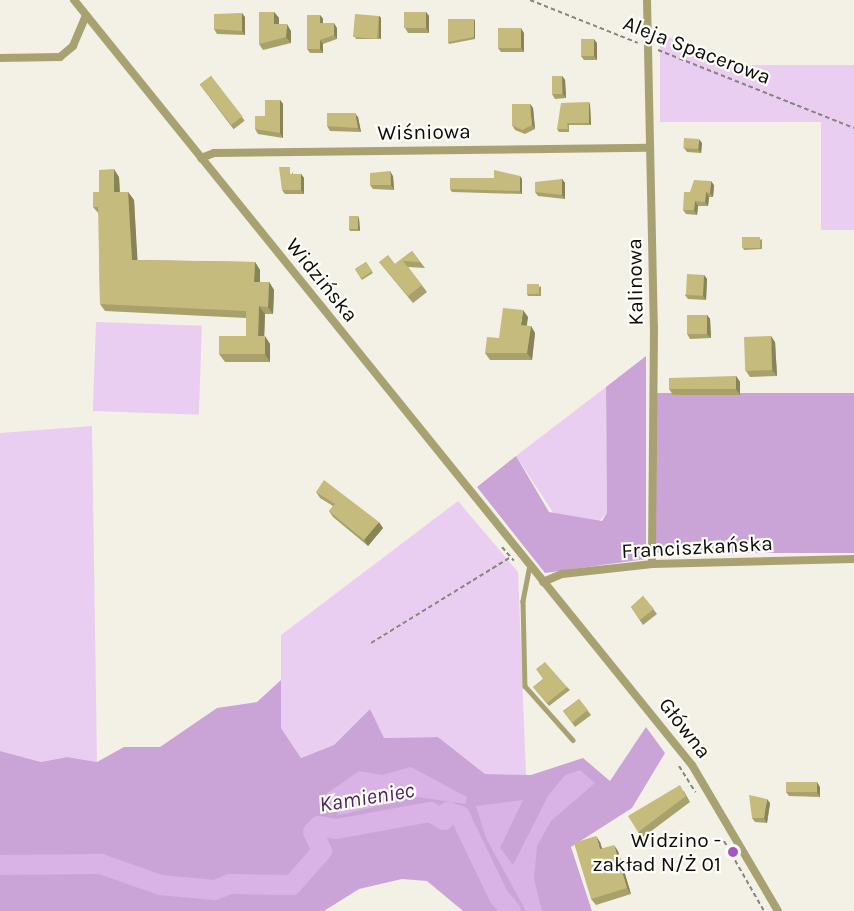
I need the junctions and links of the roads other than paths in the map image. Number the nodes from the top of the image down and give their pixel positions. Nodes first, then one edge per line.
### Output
1 (74, 0) edge
2 (647, 0) edge
3 (86, 16) junction
4 (0, 58) edge
5 (649, 148) junction
6 (201, 158) junction
7 (854, 559) edge
8 (652, 564) junction
9 (530, 565) junction
10 (543, 582) junction
11 (573, 740) dead end
12 (777, 911) edge

1 - 3 street, Widzińska
2 - 5 street, Kalinowa
3 - 4 street
3 - 6 street, Widzińska
5 - 6 street, Wiśniowa
5 - 8 street, Kalinowa
6 - 9 street, Widzińska
7 - 8 street, Franciszkańska
8 - 10 street, Franciszkańska
9 - 10 street, Widzińska
9 - 11 lane
10 - 12 street, Główna

